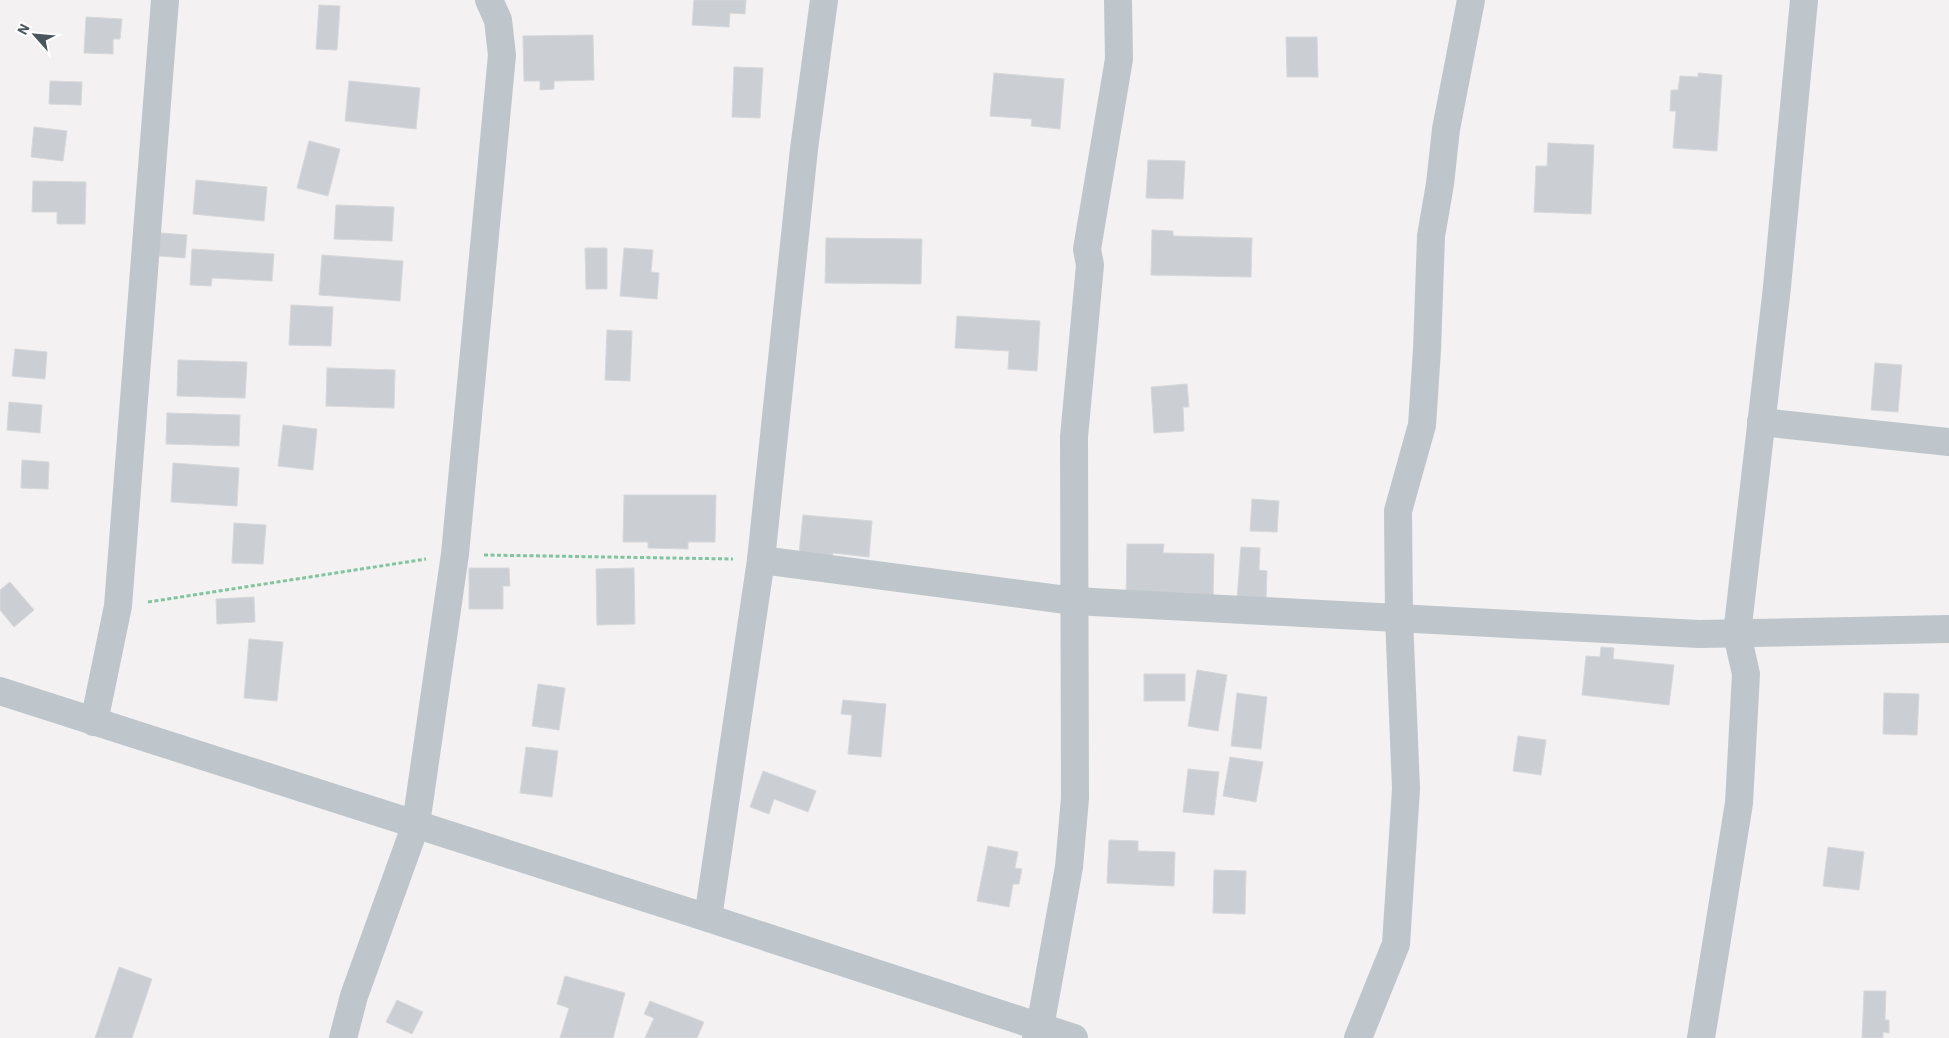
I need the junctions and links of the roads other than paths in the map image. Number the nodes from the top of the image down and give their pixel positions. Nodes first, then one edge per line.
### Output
1 (165, 0) edge
2 (489, 0) edge
3 (824, 0) edge
4 (1118, 0) edge
5 (1471, 0) edge
6 (1804, 0) edge
7 (1761, 422) junction
8 (1949, 442) edge
9 (761, 560) junction
10 (1074, 600) junction
11 (1399, 618) junction
12 (1949, 629) edge
13 (1737, 634) junction
14 (0, 691) edge
15 (94, 722) junction
16 (416, 824) junction
17 (708, 918) junction
18 (1038, 1032) edge
19 (343, 1038) edge
20 (1074, 1038) edge
21 (1358, 1038) edge
22 (1701, 1038) edge

1 - 15 street
2 - 16 street
3 - 9 street
4 - 10 street
5 - 11 street
6 - 7 street
7 - 8 street
7 - 13 street
9 - 10 street
9 - 17 street
10 - 11 street
10 - 18 street
11 - 13 street
11 - 21 street
12 - 13 street
13 - 22 street
14 - 15 street
15 - 16 street
16 - 17 street
16 - 19 street
17 - 18 street
18 - 20 street

